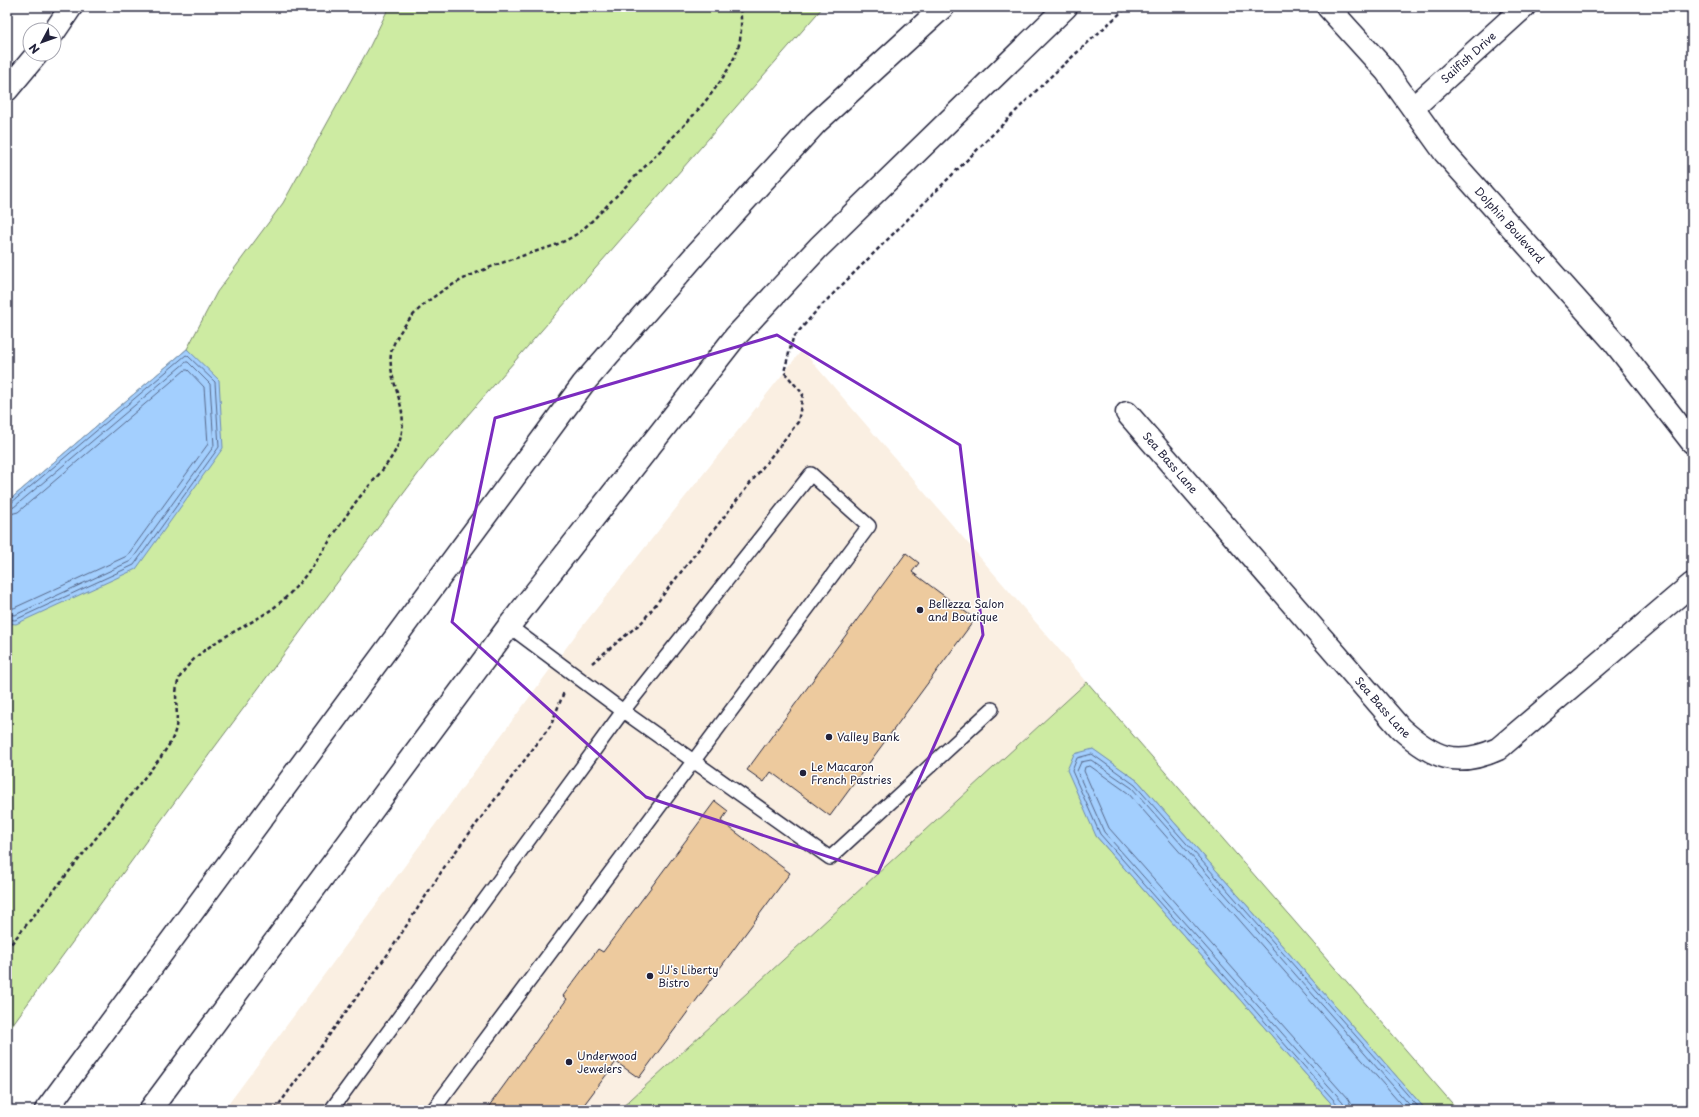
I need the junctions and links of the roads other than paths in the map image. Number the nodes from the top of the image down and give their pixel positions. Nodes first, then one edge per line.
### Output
1 (71, 7) edge
2 (943, 7) edge
3 (1066, 7) edge
4 (1328, 7) edge
5 (1524, 7) edge
6 (61, 22) edge
7 (30, 62) edge
8 (7, 90) edge
9 (1413, 108) junction
10 (1127, 413) dead end
11 (1692, 442) edge
12 (1692, 584) edge
13 (509, 626) junction
14 (992, 709) dead end
15 (623, 711) junction
16 (694, 761) junction
17 (46, 1110) edge
18 (150, 1110) edge
19 (331, 1110) edge
20 (433, 1110) edge

1 - 6 main road
2 - 17 main road
3 - 13 main road
4 - 9 main road, Dolphin Boulevard
5 - 9 main road, Sailfish Drive
7 - 8 main road
9 - 11 main road, Dolphin Boulevard
10 - 12 main road, Sea Bass Lane
13 - 15 lane
13 - 18 main road
14 - 16 lane
15 - 16 lane
15 - 16 lane
15 - 19 lane
16 - 20 lane

